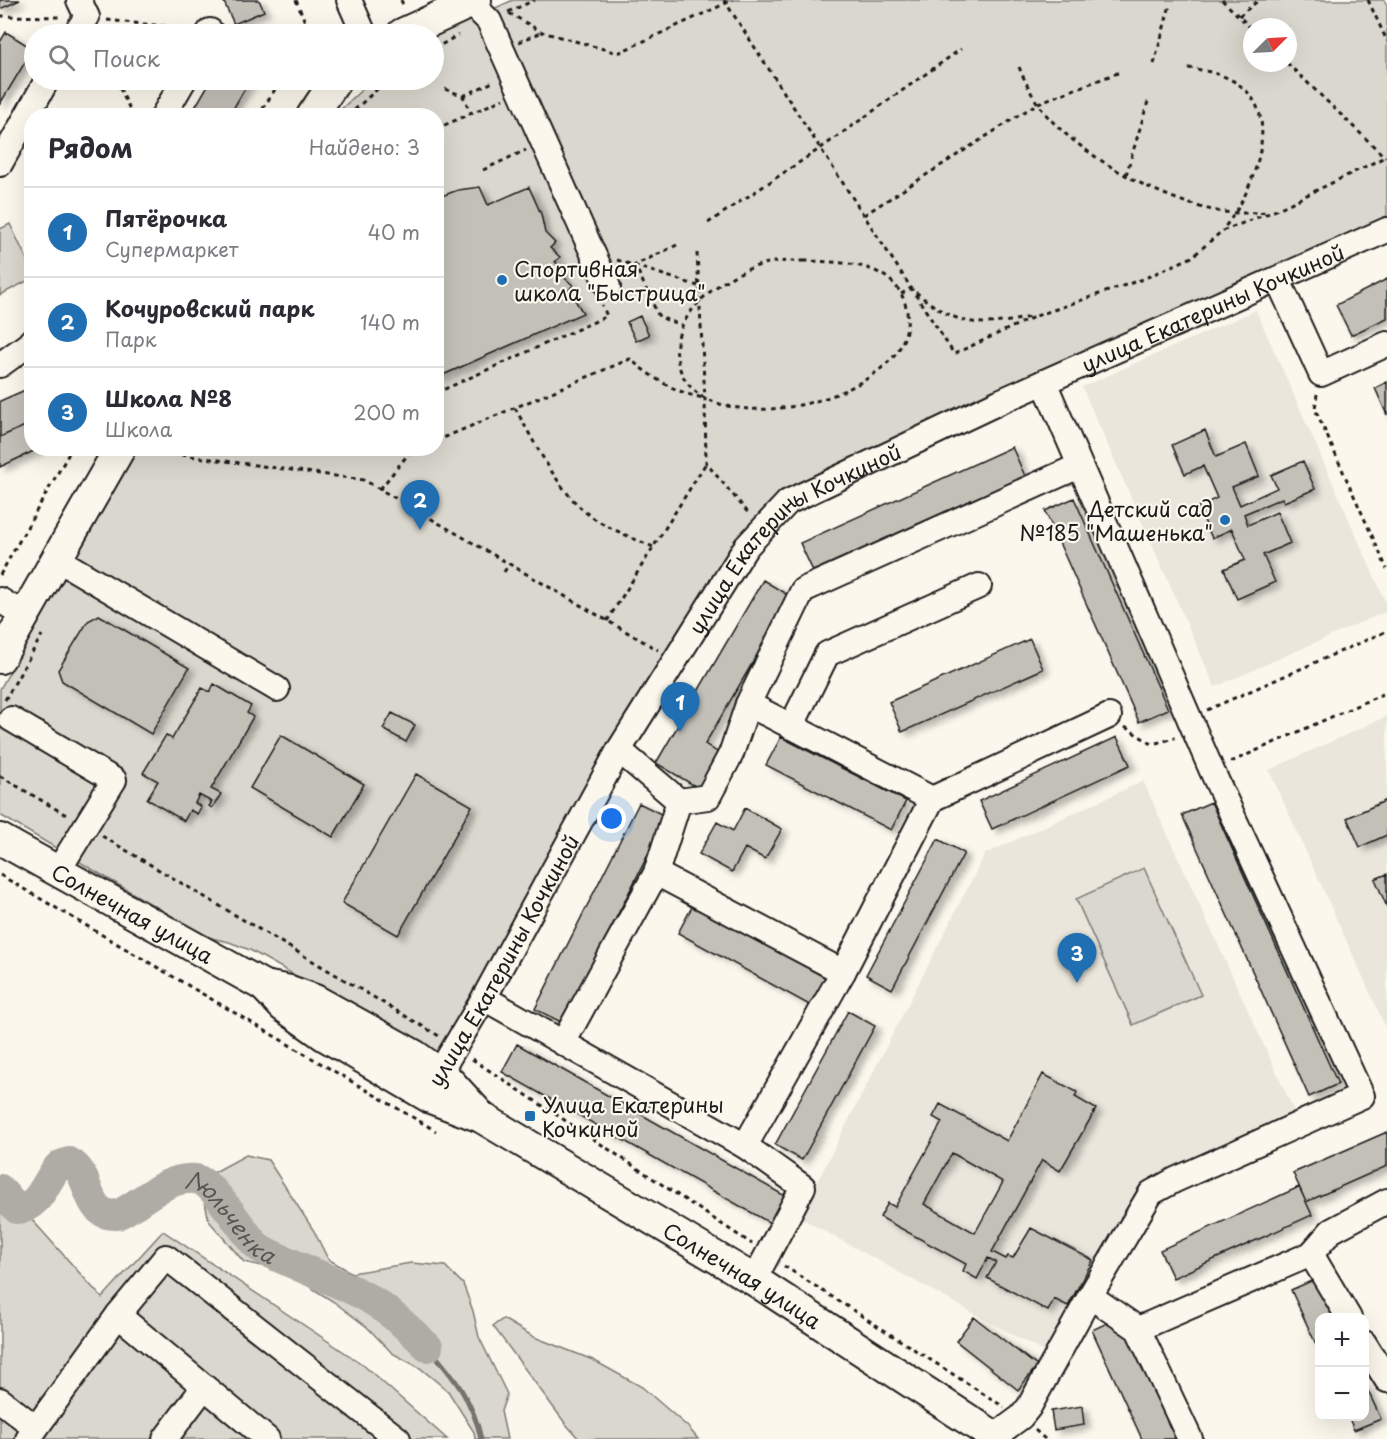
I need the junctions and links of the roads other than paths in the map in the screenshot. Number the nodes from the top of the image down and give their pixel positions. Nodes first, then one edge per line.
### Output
1 (349, 0) edge
2 (474, 1) edge
3 (402, 20) edge
4 (360, 24) edge
5 (41, 90) edge
6 (178, 90) edge
7 (329, 90) edge
8 (31, 108) edge
9 (168, 108) edge
10 (317, 108) edge
11 (24, 121) edge
12 (0, 164) edge
13 (1387, 230) edge
14 (1278, 280) junction
15 (603, 291) road end
16 (1387, 344) edge
17 (24, 348) edge
18 (0, 365) edge
19 (1044, 382) junction
20 (128, 456) edge
21 (1079, 466) junction
22 (57, 559) junction
23 (979, 586) dead end
24 (12, 608) edge
25 (0, 658) edge
26 (277, 689) dead end
27 (748, 704) junction
28 (1109, 716) road end
29 (11, 719) dead end
30 (791, 727) junction
31 (620, 750) junction
32 (932, 799) junction
33 (679, 801) junction
34 (0, 839) edge
35 (58, 871) junction
36 (656, 873) junction
37 (843, 972) junction
38 (484, 998) junction
39 (563, 1043) junction
40 (433, 1084) junction
41 (745, 1146) junction
42 (1387, 1201) edge
43 (1311, 1254) junction
44 (754, 1280) junction
45 (1090, 1296) junction
46 (1347, 1313) edge
47 (118, 1315) junction
48 (1138, 1329) junction
49 (1369, 1350) edge
50 (1387, 1380) edge
51 (204, 1387) junction
52 (0, 1400) edge
53 (32, 1434) edge
54 (996, 1437) edge
55 (165, 1439) edge
56 (267, 1439) edge
57 (398, 1439) edge
58 (1190, 1439) edge

1 - 4 street
2 - 3 main road
2 - 15 street
5 - 8 street
6 - 9 street
7 - 10 main road
11 - 12 street
13 - 14 street, улица Екатерины Кочкиной
14 - 16 street
14 - 19 street, улица Екатерины Кочкиной
17 - 18 street
19 - 21 street
19 - 31 street, улица Екатерины Кочкиной
20 - 22 main road
21 - 27 street
21 - 45 street
22 - 24 main road
22 - 26 street
23 - 30 street
24 - 25 main road
27 - 30 street
27 - 33 street
28 - 32 street
29 - 35 street
30 - 32 street
31 - 33 street
31 - 38 street, улица Екатерины Кочкиной
32 - 37 street
33 - 36 street
34 - 35 main road, Солнечная улица
35 - 40 main road, Солнечная улица
36 - 37 street
36 - 39 street
37 - 41 street
38 - 39 street
38 - 40 street, улица Екатерины Кочкиной
39 - 41 street
40 - 44 main road, Солнечная улица
41 - 44 street
42 - 43 street
43 - 46 street
43 - 48 street
44 - 54 main road, Солнечная улица
45 - 48 street
45 - 54 street
47 - 51 street
47 - 53 street
47 - 57 street
48 - 58 street
49 - 50 street
51 - 55 street
51 - 56 street
52 - 53 street

